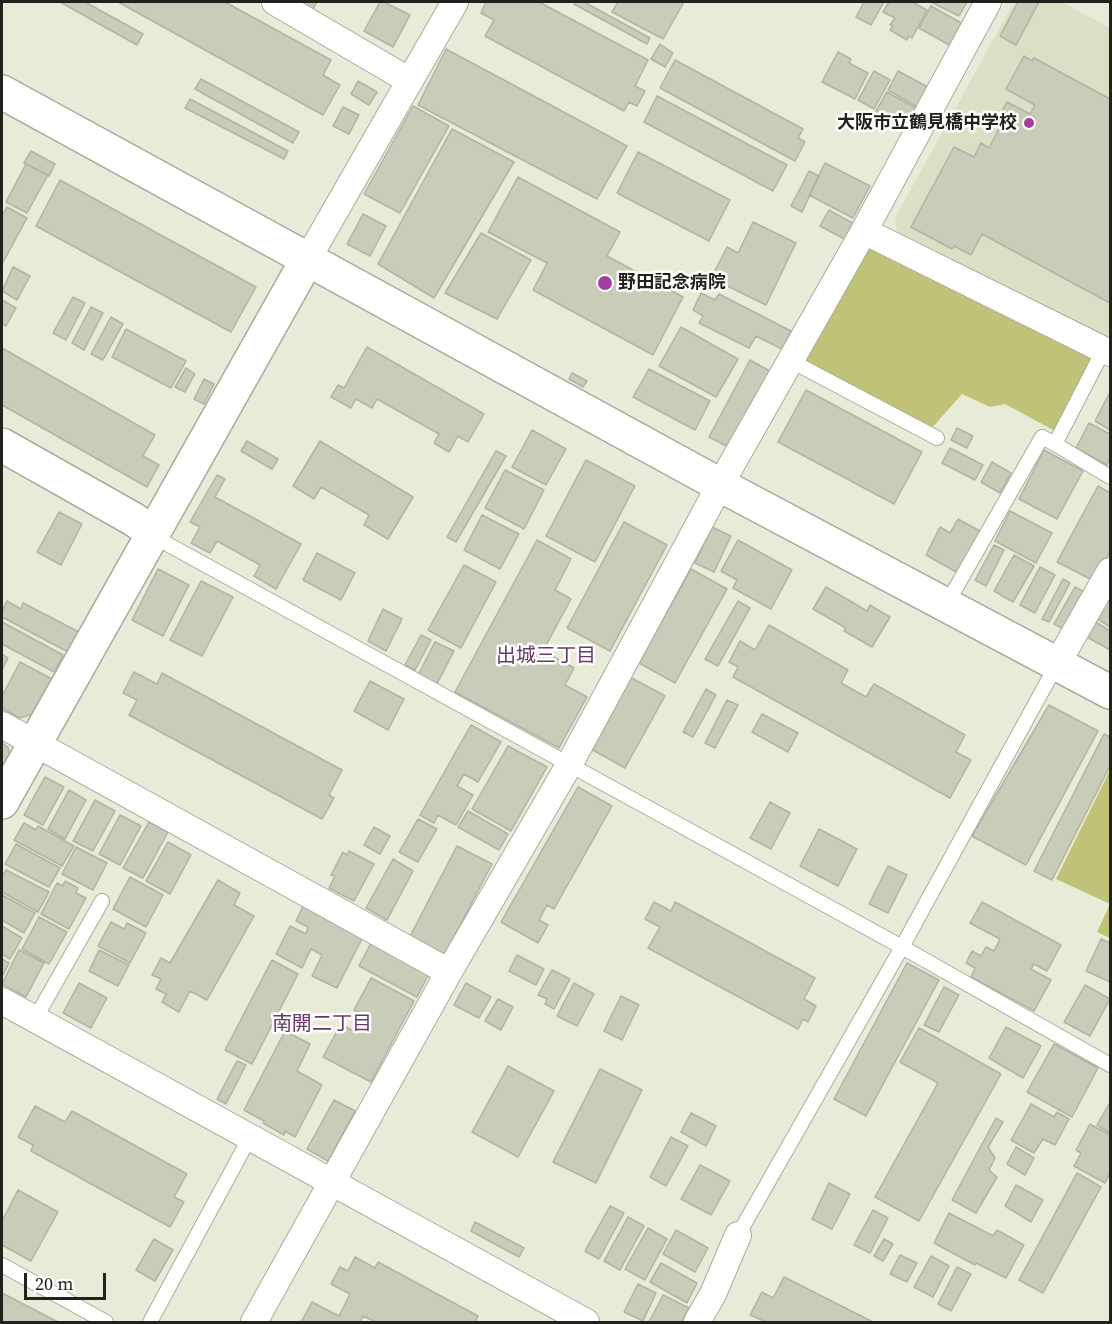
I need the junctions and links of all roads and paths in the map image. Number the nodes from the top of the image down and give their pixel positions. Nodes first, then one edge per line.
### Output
1 (275, 2) edge
2 (455, 2) edge
3 (988, 2) edge
4 (410, 81) junction
5 (2, 92) edge
6 (864, 231) junction
7 (307, 260) junction
8 (1107, 351) edge
9 (791, 361) junction
10 (937, 438) dead end
11 (1055, 444) junction
12 (2, 445) edge
13 (1110, 477) edge
14 (720, 485) junction
15 (152, 532) junction
16 (1110, 571) edge
17 (946, 605) junction
18 (1057, 664) junction
19 (1110, 692) edge
20 (2, 725) edge
21 (34, 742) junction
22 (569, 765) junction
23 (2, 802) edge
24 (102, 901) dead end
25 (902, 947) junction
26 (449, 972) junction
27 (2, 1001) edge
28 (35, 1019) junction
29 (1110, 1065) edge
30 (250, 1137) junction
31 (332, 1183) junction
32 (738, 1235) joint
33 (2, 1264) edge
34 (106, 1323) edge
35 (150, 1323) edge
36 (254, 1323) edge
37 (586, 1323) edge
38 (697, 1323) edge

1 - 4 street
2 - 4 street
3 - 6 street
4 - 7 street
5 - 7 street
6 - 8 street
6 - 9 street
7 - 14 street
7 - 15 street
8 - 11 lane
9 - 10 lane
9 - 14 street
11 - 13 lane
11 - 17 lane
12 - 15 street
14 - 17 street
14 - 22 street
15 - 21 street
15 - 22 lane
16 - 18 street
17 - 18 street
18 - 19 street
18 - 25 lane
20 - 21 street
21 - 23 street
21 - 26 street
22 - 25 lane
22 - 26 street
24 - 28 lane
25 - 29 lane
25 - 32 lane
26 - 31 street
27 - 28 street
28 - 30 street
30 - 31 street
30 - 35 lane
31 - 36 street
31 - 37 street
32 - 38 street
33 - 34 lane

